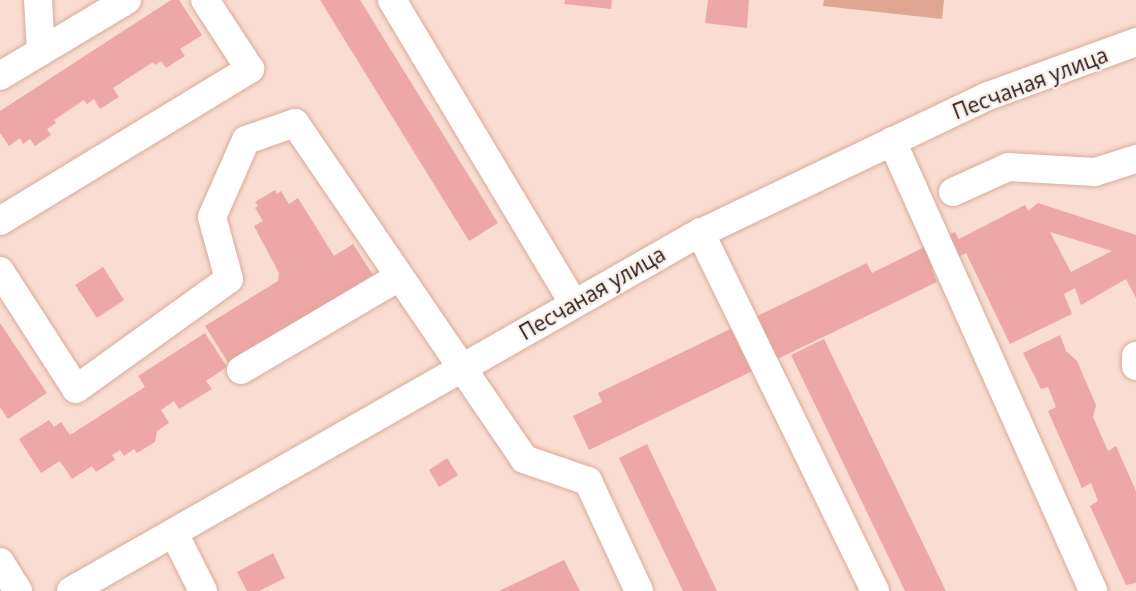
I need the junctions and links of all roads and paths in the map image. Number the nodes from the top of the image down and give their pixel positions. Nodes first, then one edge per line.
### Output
1 (38, 0) edge
2 (127, 0) edge
3 (205, 0) edge
4 (392, 0) edge
5 (1136, 42) edge
6 (41, 51) junction
7 (0, 75) edge
8 (892, 141) junction
9 (1136, 159) edge
10 (953, 192) dead end
11 (0, 221) edge
12 (700, 232) junction
13 (0, 270) edge
14 (399, 277) junction
15 (574, 304) junction
16 (1136, 356) edge
17 (1136, 366) edge
18 (241, 369) dead end
19 (460, 369) junction
20 (174, 533) junction
21 (0, 562) edge
22 (18, 591) edge
23 (71, 591) edge
24 (203, 591) edge
25 (639, 591) edge
26 (875, 591) edge
27 (1093, 591) edge

1 - 6 street
2 - 6 street
3 - 11 street
4 - 15 street
5 - 8 street, Песчаная улица
6 - 7 street
8 - 12 street, Песчаная улица
8 - 27 street
9 - 10 street
12 - 15 street, Песчаная улица
12 - 26 street
13 - 14 street
14 - 18 street
14 - 19 street
15 - 19 street, Песчаная улица
16 - 17 street
19 - 20 street, Песчаная улица
19 - 25 street
20 - 23 street, Песчаная улица
20 - 24 street
21 - 22 street

